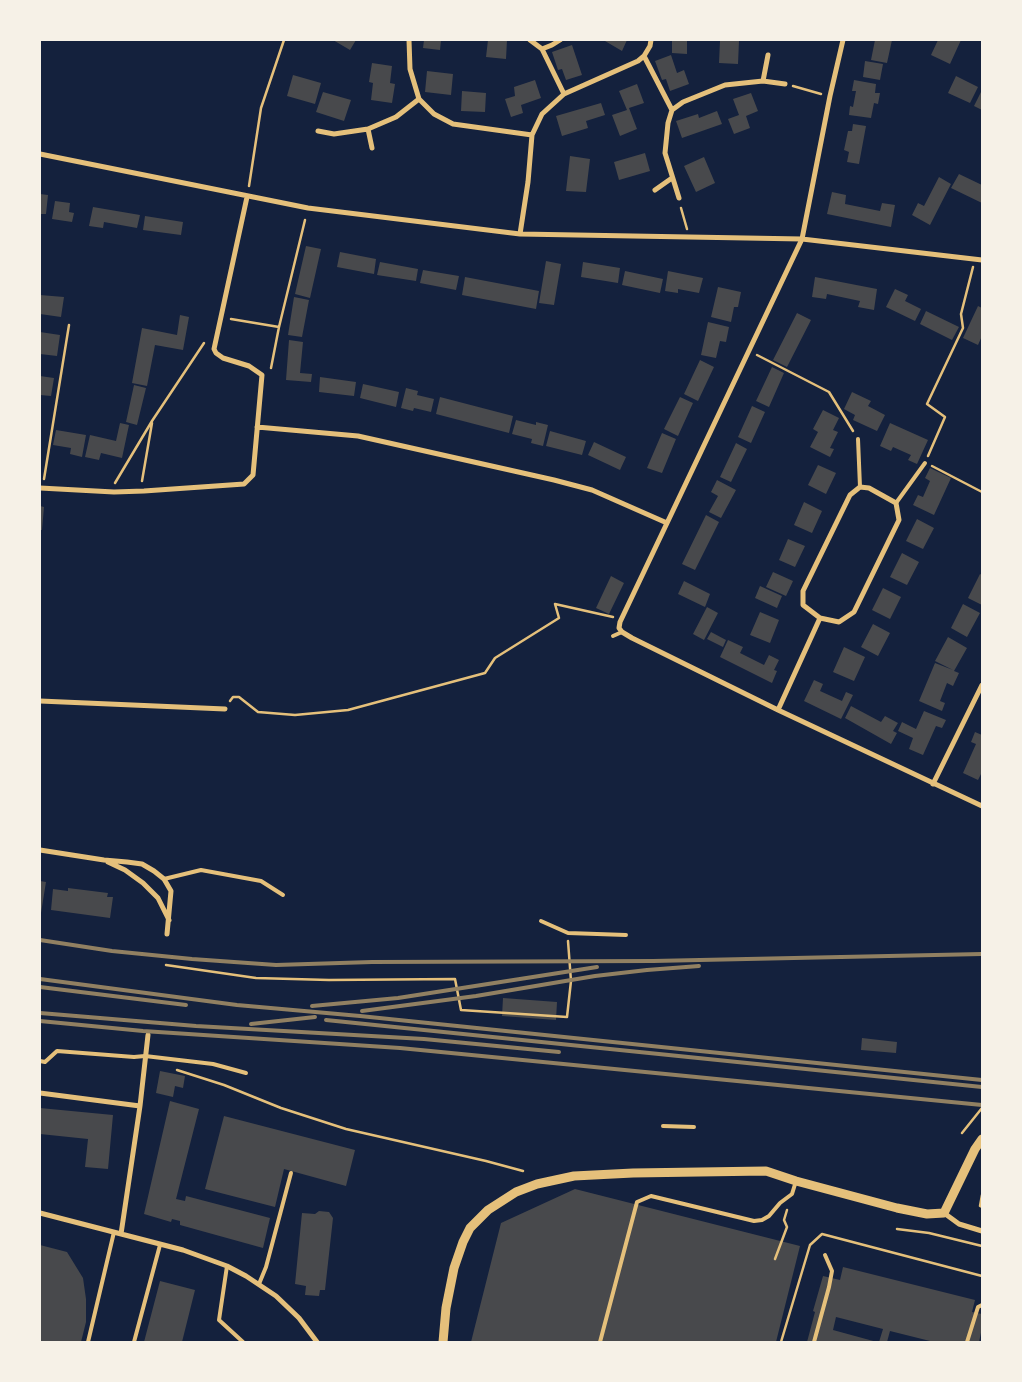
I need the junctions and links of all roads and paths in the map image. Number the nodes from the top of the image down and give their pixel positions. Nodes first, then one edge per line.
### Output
1 (284, 40) edge
2 (408, 40) edge
3 (530, 40) edge
4 (560, 40) edge
5 (651, 40) edge
6 (843, 40) edge
7 (542, 49) junction
8 (768, 55) dead end
9 (644, 56) junction
10 (763, 80) junction
11 (785, 84) joint
12 (564, 94) junction
13 (830, 96) junction
14 (419, 99) junction
15 (672, 110) junction
16 (368, 129) junction
17 (318, 131) dead end
18 (532, 135) junction
19 (372, 148) dead end
20 (40, 154) edge
21 (672, 178) junction
22 (249, 186) dead end
23 (655, 190) dead end
24 (247, 197) junction
25 (679, 198) joint
26 (305, 220) dead end
27 (520, 234) junction
28 (689, 238) junction
29 (802, 239) junction
30 (975, 259) junction
31 (982, 260) edge
32 (222, 317) junction
33 (69, 325) dead end
34 (279, 327) junction
35 (206, 341) dead end
36 (749, 351) junction
37 (272, 368) dead end
38 (152, 421) junction
39 (257, 427) junction
40 (858, 439) joint
41 (925, 463) junction
42 (142, 481) dead end
43 (114, 484) dead end
44 (860, 487) junction
45 (41, 488) edge
46 (982, 492) edge
47 (896, 503) junction
48 (667, 523) junction
49 (820, 618) junction
50 (620, 622) junction
51 (622, 632) junction
52 (613, 636) dead end
53 (982, 685) edge
54 (40, 701) edge
55 (225, 709) joint
56 (778, 710) junction
57 (933, 784) junction
58 (982, 806) edge
59 (40, 850) edge
60 (104, 860) junction
61 (164, 879) junction
62 (283, 895) dead end
63 (169, 920) junction
64 (541, 921) dead end
65 (568, 933) junction
66 (167, 934) dead end
67 (626, 935) dead end
68 (166, 965) dead end
69 (148, 1035) dead end
70 (145, 1056) junction
71 (164, 1057) junction
72 (40, 1062) edge
73 (246, 1074) dead end
74 (40, 1093) edge
75 (140, 1106) junction
76 (982, 1108) edge
77 (662, 1126) dead end
78 (694, 1127) dead end
79 (962, 1133) dead end
80 (980, 1141) edge
81 (523, 1171) dead end
82 (292, 1173) dead end
83 (796, 1181) junction
84 (982, 1195) edge
85 (789, 1203) dead end
86 (982, 1206) edge
87 (40, 1213) edge
88 (944, 1213) junction
89 (897, 1229) dead end
90 (982, 1231) edge
91 (114, 1232) junction
92 (121, 1234) junction
93 (160, 1245) junction
94 (982, 1246) edge
95 (825, 1255) dead end
96 (774, 1259) dead end
97 (227, 1266) junction
98 (982, 1276) edge
99 (259, 1284) junction
100 (982, 1305) edge
101 (88, 1342) edge
102 (134, 1342) edge
103 (243, 1342) edge
104 (318, 1342) edge
105 (443, 1342) edge
106 (600, 1342) edge
107 (781, 1342) edge
108 (814, 1342) edge
109 (967, 1342) edge

1 - 22 path
2 - 14 street
3 - 7 street
4 - 7 street
5 - 9 street
6 - 13 street
7 - 12 street
8 - 10 street
9 - 12 street
9 - 15 street
10 - 11 street
10 - 15 street
11 - 13 path
12 - 18 street
13 - 29 street
14 - 16 street
14 - 18 street
15 - 21 street
16 - 17 street
16 - 19 street
18 - 27 street
20 - 24 street
21 - 23 street
21 - 25 street
24 - 27 street
24 - 32 street
25 - 28 path
26 - 34 path
27 - 28 street
28 - 29 street
29 - 30 street
29 - 36 street
30 - 31 street
30 - 41 path
32 - 34 path
32 - 39 street
33 - 45 path
34 - 37 path
35 - 38 path
36 - 40 path
36 - 48 street
38 - 42 path
38 - 43 path
39 - 45 street
39 - 48 street
40 - 44 lane
41 - 46 path
41 - 47 lane
44 - 47 street
44 - 49 street
47 - 49 street
48 - 50 street
49 - 56 street
50 - 51 street
50 - 55 path
51 - 52 lane
51 - 56 street
53 - 57 street
54 - 55 street
56 - 57 street
57 - 58 street
59 - 60 street
60 - 61 street
60 - 63 street
61 - 62 lane
61 - 63 street
63 - 66 street
64 - 65 lane
65 - 67 lane
65 - 68 path
69 - 70 street
70 - 71 lane
70 - 72 lane
70 - 75 street
71 - 73 lane
71 - 81 path
74 - 75 street
75 - 92 street
76 - 79 path
77 - 78 lane
80 - 88 street
82 - 99 lane
83 - 88 street
83 - 105 street
83 - 106 lane
84 - 86 path
85 - 96 path
87 - 91 street
88 - 90 street
89 - 94 path
91 - 92 street
91 - 101 lane
92 - 93 street
93 - 97 street
93 - 102 lane
95 - 108 lane
97 - 99 street
97 - 103 lane
98 - 107 path
99 - 104 street
100 - 109 lane

